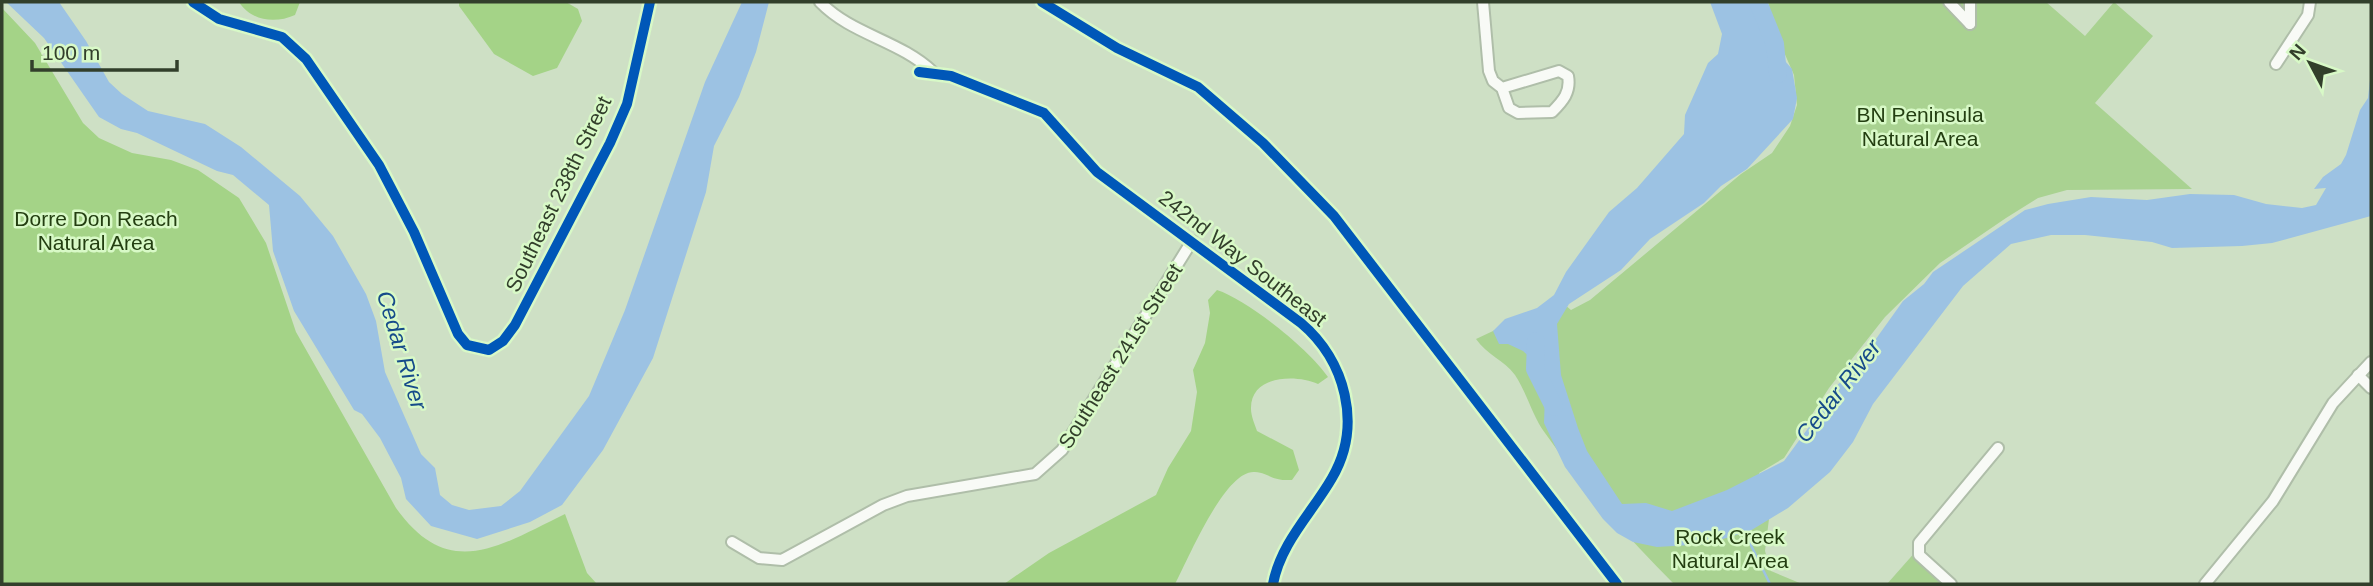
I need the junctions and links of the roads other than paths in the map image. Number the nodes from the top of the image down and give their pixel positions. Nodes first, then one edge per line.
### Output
1 (193, 2) edge
2 (650, 2) edge
3 (820, 2) edge
4 (1483, 2) edge
5 (1949, 2) edge
6 (1970, 2) edge
7 (2311, 2) edge
8 (2276, 64) dead end
9 (919, 72) dead end
10 (933, 72) junction
11 (1503, 88) junction
12 (1192, 241) junction
13 (2371, 362) edge
14 (2358, 375) junction
15 (2371, 388) edge
16 (1998, 448) dead end
17 (732, 542) dead end
18 (1273, 584) edge
19 (1951, 584) edge
20 (2205, 584) edge

1 - 2 street, Southeast 238th Street
3 - 10 street
4 - 11 street
5 - 6 street
7 - 8 street
9 - 10 street, 242nd Way Southeast
10 - 12 street, 242nd Way Southeast
11 - 11 street
12 - 17 street, Southeast 241st Street
12 - 18 street, 242nd Way Southeast
13 - 14 street
14 - 15 street
14 - 20 street
16 - 19 street

